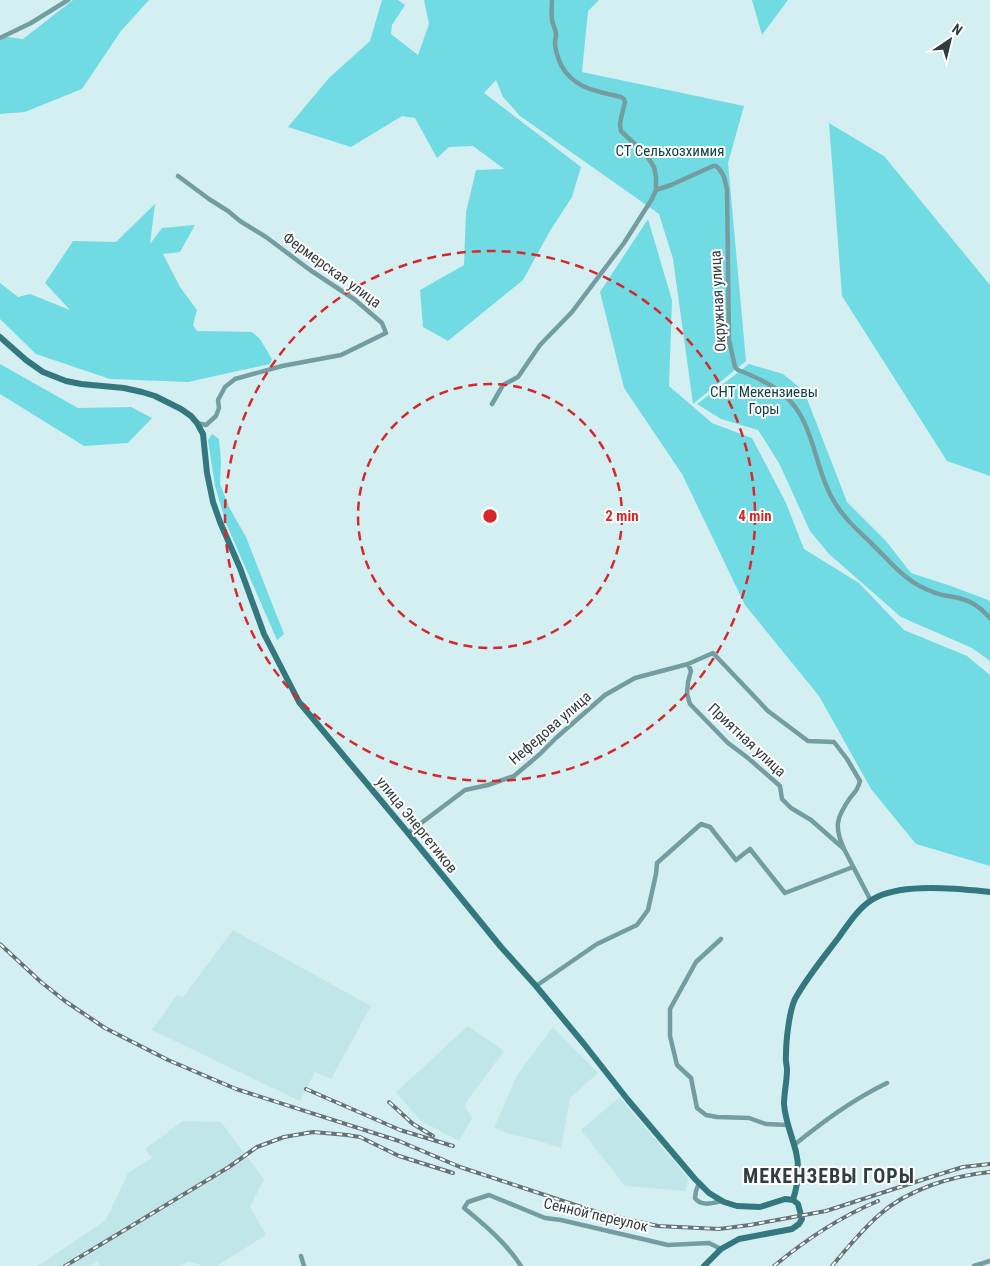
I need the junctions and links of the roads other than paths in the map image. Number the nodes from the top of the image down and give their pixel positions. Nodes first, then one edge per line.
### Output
1 (68, 0) edge
2 (552, 0) edge
3 (0, 38) edge
4 (178, 176) dead end
5 (656, 190) junction
6 (0, 337) edge
7 (492, 404) dead end
8 (197, 423) junction
9 (990, 618) edge
10 (688, 664) junction
11 (408, 833) junction
12 (844, 849) junction
13 (853, 867) junction
14 (990, 892) edge
15 (871, 901) junction
16 (721, 939) dead end
17 (536, 986) junction
18 (887, 1083) dead end
19 (788, 1125) junction
20 (794, 1145) junction
21 (699, 1183) junction
22 (794, 1200) junction
23 (722, 1201) junction
24 (721, 1250) junction
25 (300, 1256) dead end
26 (990, 1261) edge
27 (304, 1266) edge
28 (522, 1266) edge
29 (704, 1266) edge
30 (974, 1266) edge

1 - 3 street
2 - 5 street
4 - 8 street, Фермерская улица
5 - 7 street
5 - 9 street, Окружная улица
6 - 8 main road
8 - 11 main road, улица Энергетиков
10 - 11 street, Нефедова улица
10 - 12 street, Приятная улица
10 - 12 street, Нефедова улица
11 - 17 main road, улица Энергетиков
12 - 13 street, Приятная улица
13 - 15 street, Приятная улица
13 - 17 street
14 - 15 main road
15 - 19 main road
16 - 19 street
17 - 21 main road, улица Энергетиков
18 - 20 street
19 - 20 main road
20 - 22 main road
21 - 23 main road, улица Энергетиков
21 - 23 street
22 - 23 main road, улица Энергетиков
22 - 24 main road
24 - 28 street, Сенной переулок
24 - 29 main road
25 - 27 street
26 - 30 street

